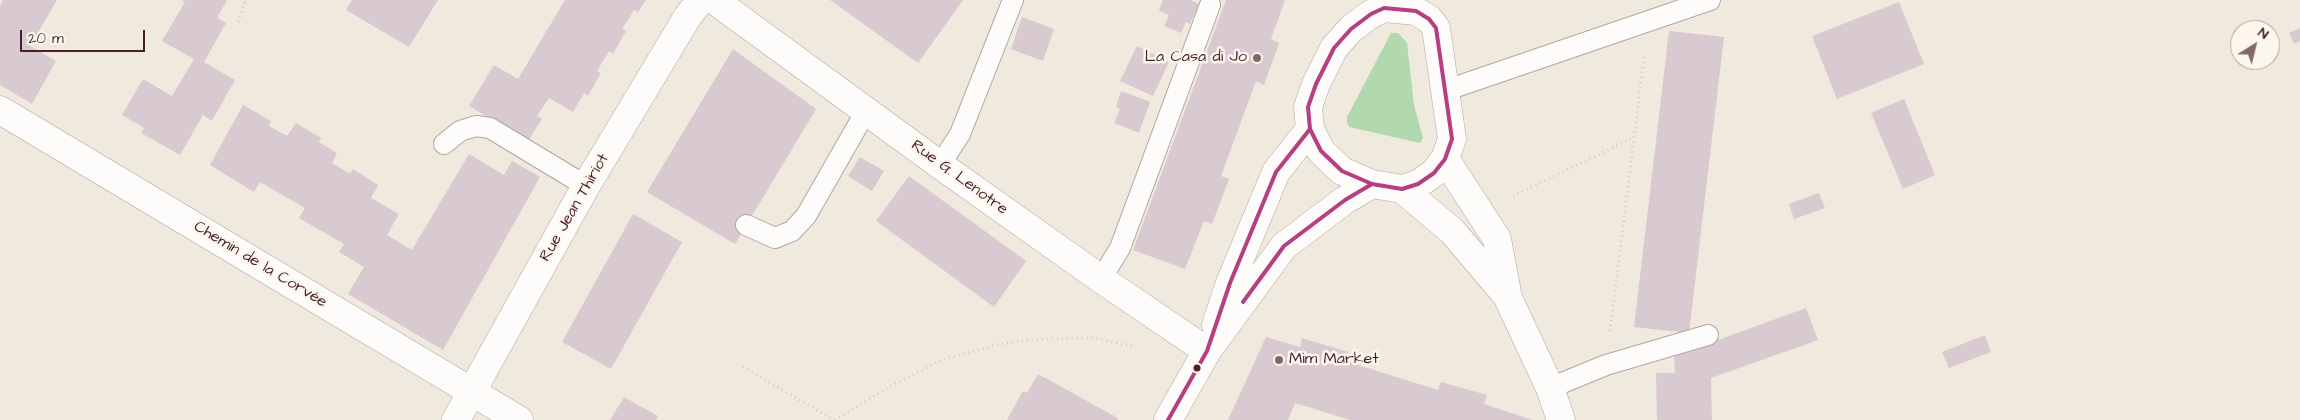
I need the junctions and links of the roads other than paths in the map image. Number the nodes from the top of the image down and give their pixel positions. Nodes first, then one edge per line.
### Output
1 (701, 0) edge
2 (714, 0) edge
3 (1013, 0) edge
4 (1710, 0) edge
5 (1210, 5) dead end
6 (1373, 7) edge
7 (1430, 10) edge
8 (1444, 91) junction
9 (0, 110) edge
10 (866, 111) junction
11 (1310, 129) junction
12 (444, 144) dead end
13 (1445, 159) junction
14 (940, 165) junction
15 (1372, 184) junction
16 (586, 186) junction
17 (1402, 189) junction
18 (746, 225) dead end
19 (1101, 279) junction
20 (1508, 298) junction
21 (1708, 334) dead end
22 (1207, 351) junction
23 (1550, 388) junction
24 (471, 392) junction
25 (456, 420) edge
26 (519, 420) edge
27 (1168, 420) edge
28 (1561, 420) edge

1 - 16 street, Rue Jean Thiriot
2 - 10 street, Rue G. Lenotre
3 - 14 lane
4 - 8 lane
5 - 19 lane
6 - 7 street
6 - 11 street
7 - 8 street
8 - 13 street
9 - 24 street, Chemin de la Corvée
10 - 14 street, Rue G. Lenotre
10 - 18 lane
11 - 15 street
11 - 22 street
12 - 16 lane
13 - 17 street
13 - 20 street
14 - 19 street, Rue G. Lenotre
15 - 17 street
15 - 22 street
16 - 24 street, Rue Jean Thiriot
17 - 20 street
19 - 22 street, Rue G. Lenotre
20 - 23 street
21 - 23 lane
22 - 27 street
23 - 28 street
24 - 25 street, Rue Jean Thiriot
24 - 26 street, Chemin de la Corvée

